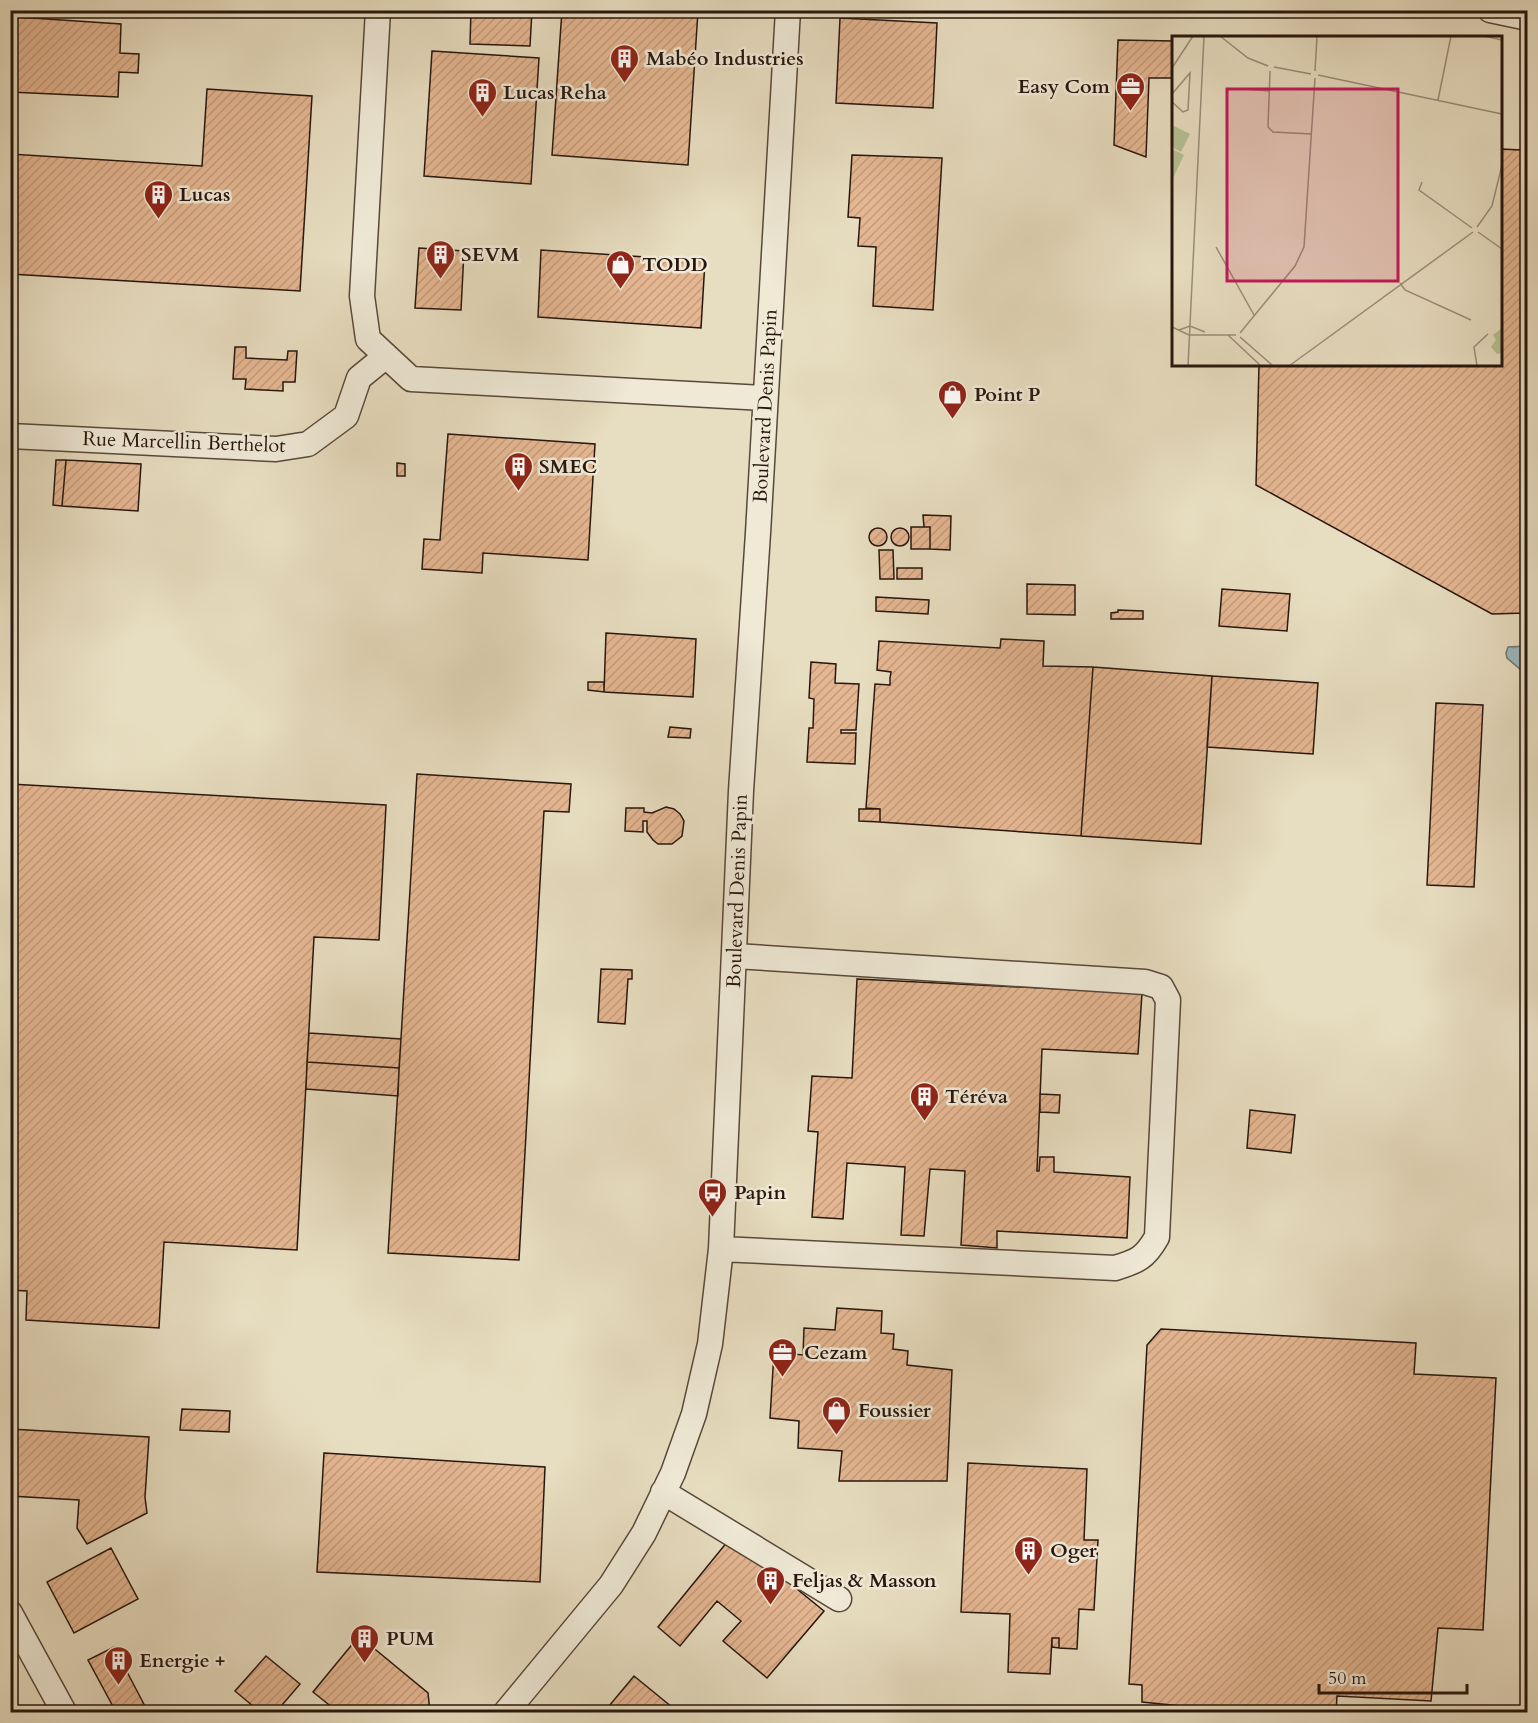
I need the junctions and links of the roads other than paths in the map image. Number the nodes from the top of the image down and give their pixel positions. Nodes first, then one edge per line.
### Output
1 (788, 10) edge
2 (1490, 10) edge
3 (371, 11) edge
4 (1527, 18) edge
5 (386, 356) junction
6 (765, 398) junction
7 (10, 436) edge
8 (735, 956) junction
9 (721, 1249) junction
10 (663, 1492) junction
11 (839, 1599) dead end
12 (10, 1613) edge
13 (63, 1713) edge
14 (506, 1713) edge

1 - 6 street, Boulevard Denis Papin
2 - 4 street
3 - 5 street
5 - 6 street
5 - 7 street, Rue Marcellin Berthelot
6 - 8 street, Boulevard Denis Papin
8 - 9 street, Boulevard Denis Papin
8 - 9 street
9 - 10 street, Boulevard Denis Papin
10 - 11 street
10 - 14 street, Boulevard Denis Papin
12 - 13 street

